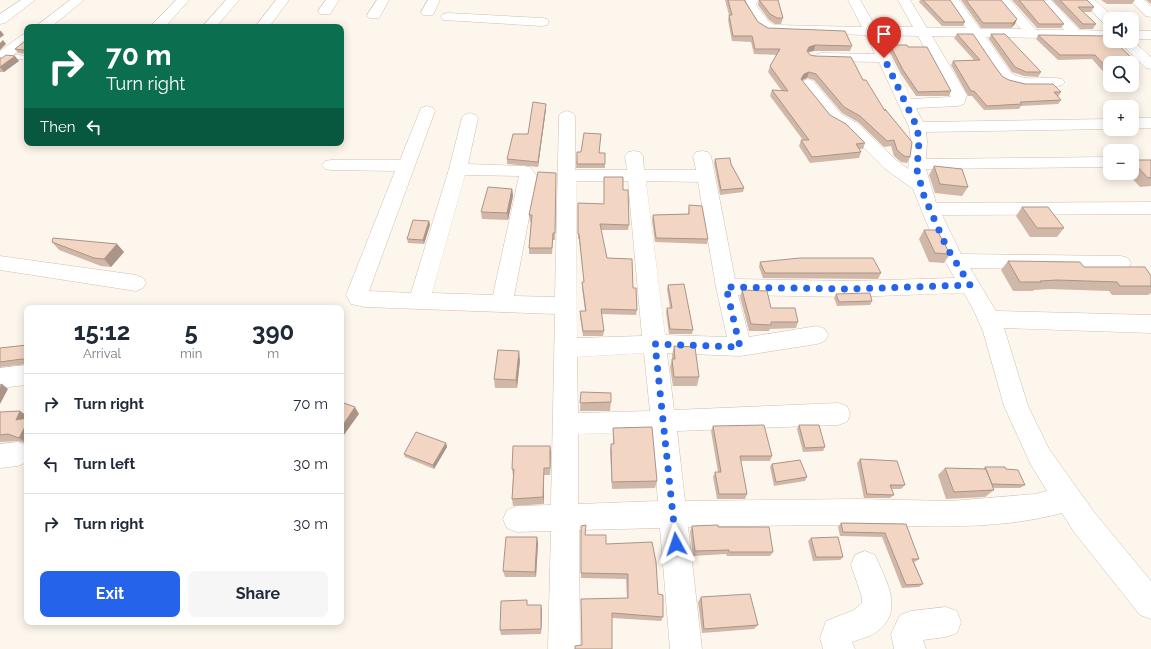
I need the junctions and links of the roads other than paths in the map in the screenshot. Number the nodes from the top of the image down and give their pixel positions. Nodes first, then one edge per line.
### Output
1 (29, 0) edge
2 (78, 0) edge
3 (183, 0) edge
4 (233, 0) edge
5 (283, 0) edge
6 (333, 0) edge
7 (383, 0) edge
8 (752, 0) edge
9 (854, 0) edge
10 (904, 0) edge
11 (953, 0) edge
12 (1003, 0) edge
13 (1088, 0) edge
14 (1136, 0) edge
15 (1045, 1) edge
16 (325, 11) dead end
17 (1151, 13) edge
18 (374, 15) dead end
19 (1103, 15) edge
20 (448, 17) dead end
21 (0, 20) edge
22 (542, 22) dead end
23 (46, 24) edge
24 (160, 24) edge
25 (212, 24) edge
26 (264, 24) edge
27 (872, 32) junction
28 (924, 33) junction
29 (977, 33) junction
30 (1032, 34) junction
31 (1076, 35) junction
32 (1103, 35) edge
33 (1139, 35) edge
34 (1151, 35) edge
35 (24, 40) edge
36 (1133, 48) edge
37 (814, 56) edge
38 (2, 57) edge
39 (24, 58) edge
40 (884, 58) junction
41 (1151, 65) edge
42 (1057, 82) dead end
43 (808, 84) dead end
44 (905, 104) junction
45 (427, 111) dead end
46 (567, 116) dead end
47 (470, 118) dead end
48 (1139, 123) edge
49 (1151, 123) edge
50 (1103, 124) edge
51 (917, 127) junction
52 (702, 156) dead end
53 (1103, 162) edge
54 (917, 164) junction
55 (331, 165) dead end
56 (407, 166) junction
57 (635, 166) junction
58 (458, 169) junction
59 (566, 175) junction
60 (706, 176) junction
61 (922, 187) junction
62 (1151, 208) edge
63 (930, 209) junction
64 (955, 261) junction
65 (0, 263) edge
66 (1121, 263) dead end
67 (136, 283) dead end
68 (970, 285) junction
69 (726, 287) junction
70 (419, 300) junction
71 (502, 303) junction
72 (566, 306) junction
73 (989, 320) junction
74 (1151, 324) edge
75 (817, 335) dead end
76 (655, 344) junction
77 (740, 347) junction
78 (565, 348) junction
79 (24, 375) edge
80 (0, 378) edge
81 (838, 414) dead end
82 (663, 422) junction
83 (565, 424) junction
84 (1068, 498) junction
85 (673, 514) junction
86 (564, 517) junction
87 (518, 519) dead end
88 (866, 565) dead end
89 (1151, 604) edge
90 (946, 622) dead end
91 (564, 649) edge
92 (686, 649) edge
93 (839, 649) edge
94 (910, 649) edge

1 - 21 street
2 - 23 street
3 - 24 street
4 - 25 street
5 - 26 street
6 - 16 street
7 - 18 street
8 - 27 street
9 - 27 street
10 - 28 street
11 - 29 street
12 - 30 street
13 - 19 street
14 - 17 street
15 - 31 street
20 - 22 street
27 - 28 street
27 - 40 street
28 - 29 street
28 - 44 street
29 - 30 street
29 - 42 street
30 - 31 street
31 - 32 street
33 - 34 street
35 - 38 street
36 - 41 street
37 - 40 street
38 - 39 lane
40 - 44 street
43 - 61 street
44 - 51 street
45 - 56 street
46 - 59 street
47 - 58 street
48 - 49 street
50 - 51 street
51 - 54 street
52 - 60 street
53 - 54 street
54 - 61 street
55 - 56 street
56 - 70 street
57 - 59 street
57 - 60 street
57 - 76 street
58 - 70 street
58 - 71 street
59 - 72 street
60 - 69 street
61 - 63 street
62 - 63 street
63 - 64 street
64 - 66 street
64 - 68 street
65 - 67 street
68 - 69 street
68 - 73 street
69 - 77 street
70 - 71 street
71 - 72 street
72 - 78 street
73 - 74 street
73 - 84 street
75 - 77 street
76 - 77 street
76 - 78 street
76 - 82 street
78 - 83 street
79 - 80 street
81 - 82 street
82 - 83 street
82 - 85 street
83 - 86 street
84 - 85 street
84 - 89 street
85 - 86 street
85 - 92 street
86 - 87 street
86 - 91 street
88 - 93 street
90 - 94 street

